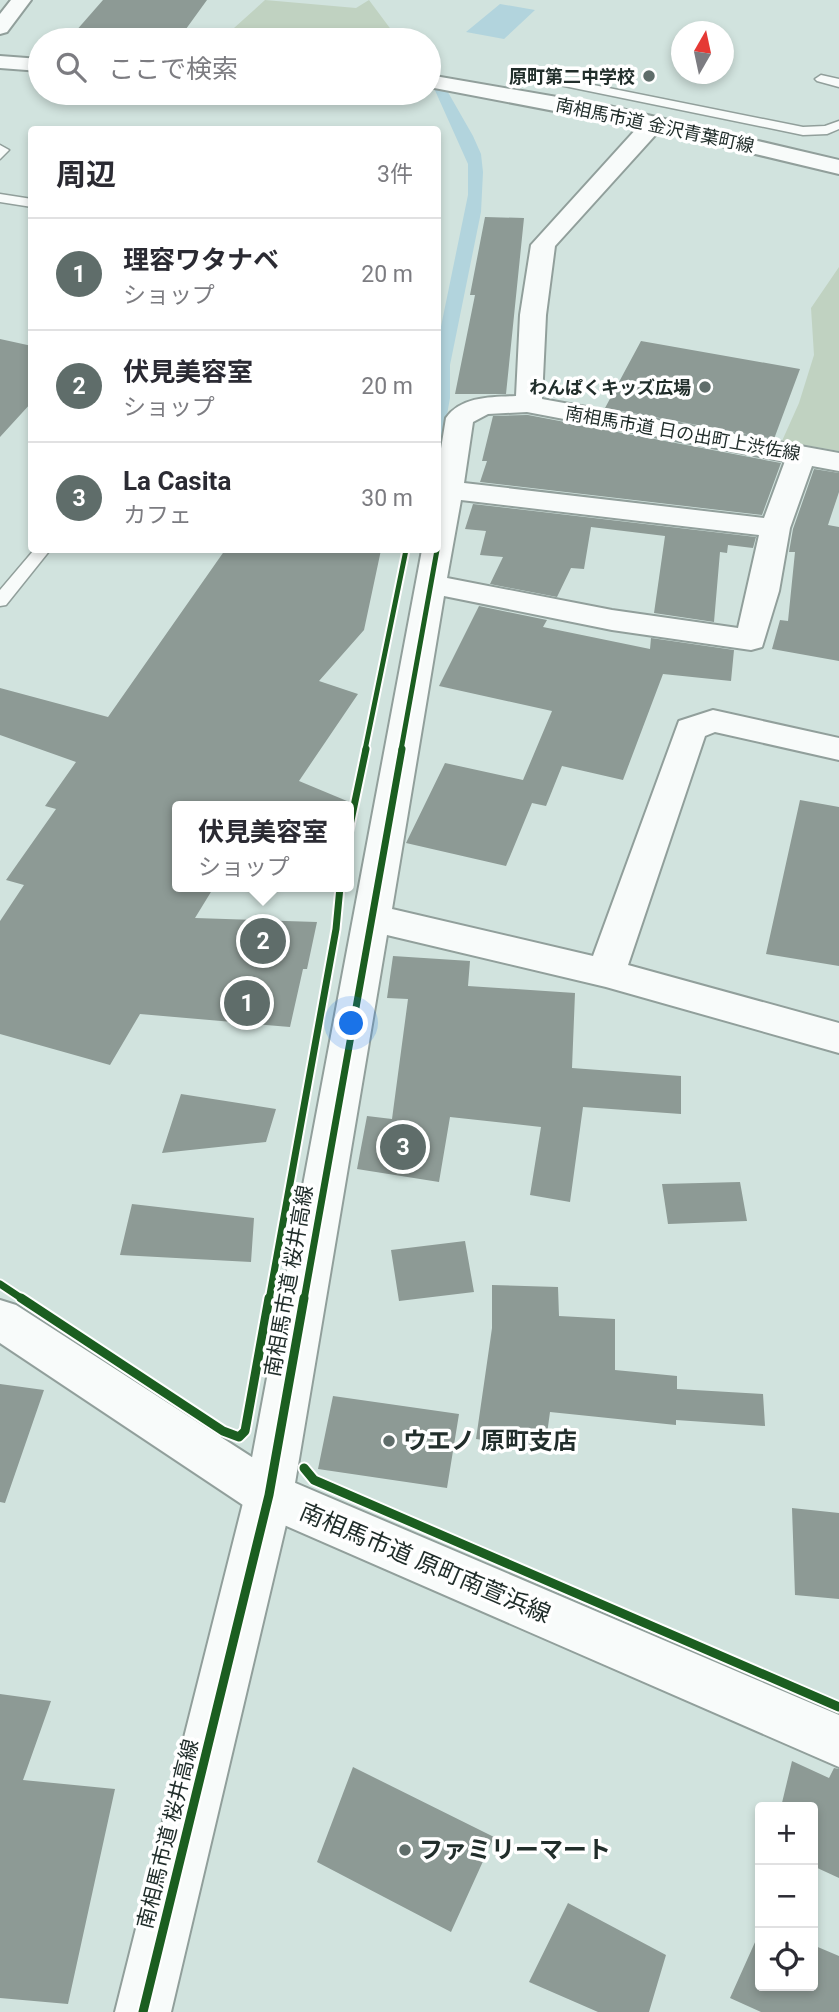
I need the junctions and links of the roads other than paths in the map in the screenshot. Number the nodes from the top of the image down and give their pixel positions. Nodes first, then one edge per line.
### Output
1 (21, 0) edge
2 (0, 27) edge
3 (0, 62) edge
4 (28, 64) edge
5 (534, 77) dead end
6 (821, 79) dead end
7 (441, 83) edge
8 (839, 83) edge
9 (654, 123) junction
10 (839, 125) edge
11 (0, 149) edge
12 (0, 156) edge
13 (839, 167) edge
14 (0, 198) edge
15 (28, 202) edge
16 (527, 404) junction
17 (802, 454) junction
18 (839, 462) edge
19 (449, 490) junction
20 (775, 527) junction
21 (441, 531) edge
22 (40, 553) edge
23 (435, 561) edge
24 (0, 601) edge
25 (839, 749) edge
26 (371, 918) junction
27 (606, 973) junction
28 (839, 1038) edge
29 (0, 1318) edge
30 (269, 1495) junction
31 (839, 1741) edge
32 (143, 2012) edge

1 - 2 street
3 - 4 street
5 - 10 lane
6 - 8 lane
7 - 9 street, 南相馬市道 金沢青葉町線
9 - 13 street, 南相馬市道 金沢青葉町線
9 - 16 street
11 - 12 lane
14 - 15 lane
16 - 17 street, 南相馬市道 日の出町上渋佐線
16 - 19 street, 南相馬市道 桜井高線
17 - 18 street, 南相馬市道 日の出町上渋佐線
17 - 20 street
19 - 20 street
19 - 21 street, 南相馬市道 桜井高線
20 - 23 street
22 - 24 lane
23 - 26 street, 南相馬市道 桜井高線
25 - 27 street
26 - 27 street
26 - 30 street, 南相馬市道 桜井高線
27 - 28 street
29 - 30 street, 南相馬市道 原町南萱浜線
30 - 31 street, 南相馬市道 原町南萱浜線
30 - 32 street, 南相馬市道 桜井高線

